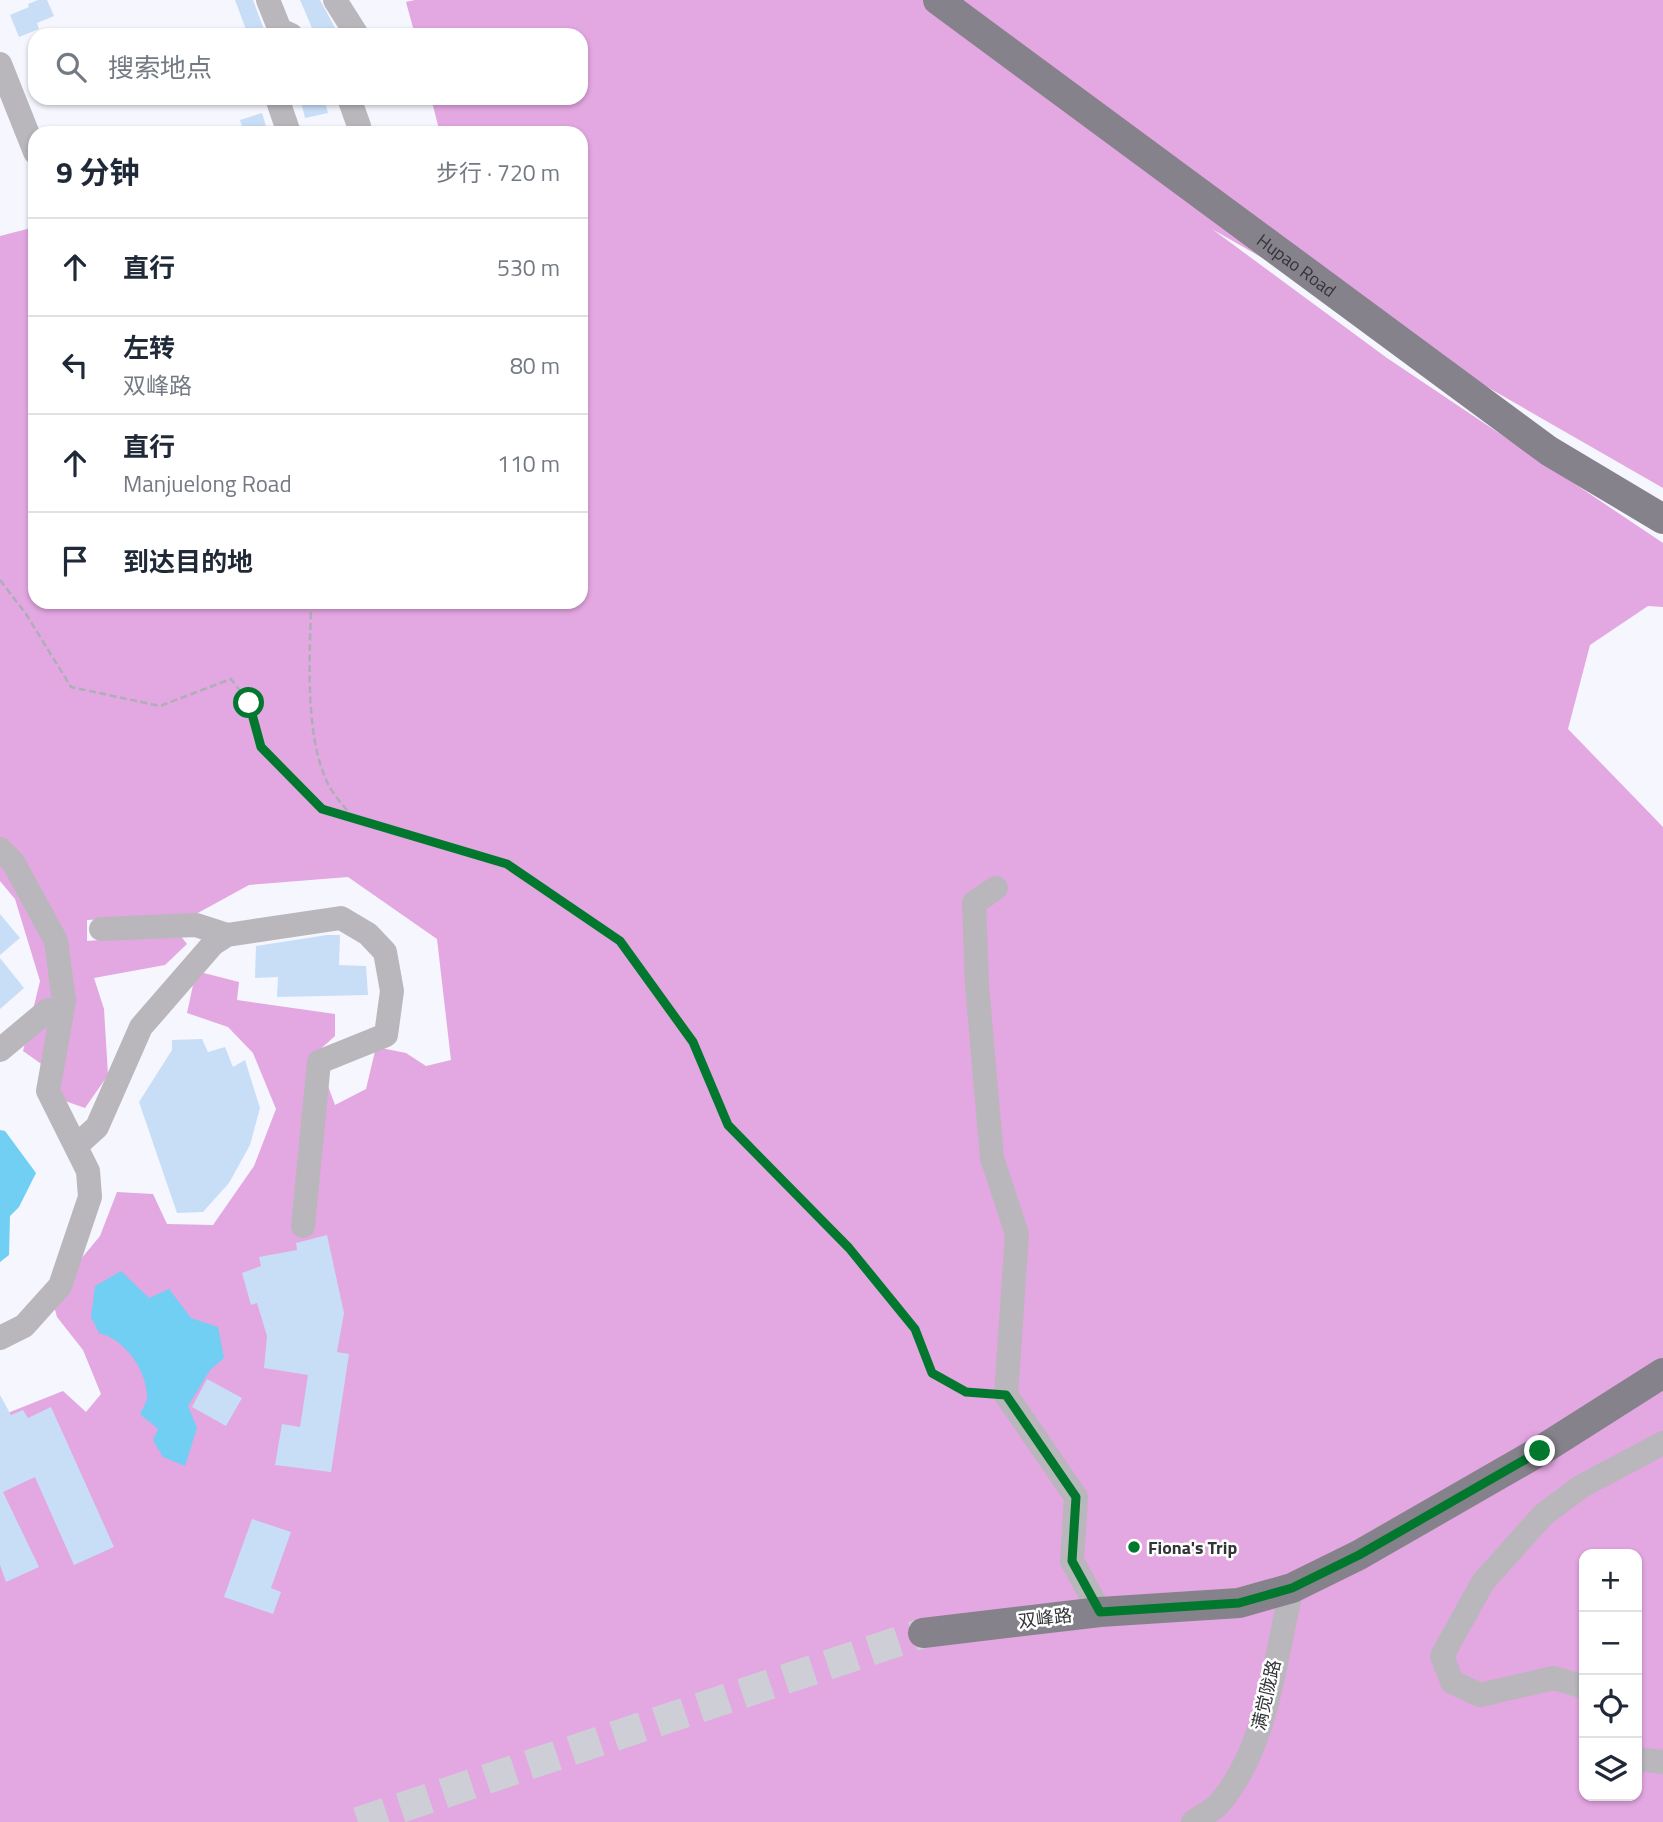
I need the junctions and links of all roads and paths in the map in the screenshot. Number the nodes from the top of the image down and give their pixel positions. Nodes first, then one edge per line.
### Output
1 (268, 0) edge
2 (335, 0) edge
3 (938, 0) edge
4 (281, 28) edge
5 (353, 28) edge
6 (0, 64) edge
7 (279, 105) edge
8 (352, 105) edge
9 (287, 126) edge
10 (359, 126) dead end
11 (28, 134) edge
12 (1663, 519) edge
13 (0, 579) edge
14 (312, 609) edge
15 (354, 819) junction
16 (0, 849) edge
17 (996, 888) dead end
18 (101, 929) dead end
19 (227, 935) junction
20 (48, 1010) dead end
21 (0, 1050) edge
22 (76, 1146) junction
23 (303, 1226) dead end
24 (0, 1338) edge
25 (1659, 1382) edge
26 (1006, 1395) junction
27 (1663, 1443) edge
28 (1292, 1588) junction
29 (1100, 1612) junction
30 (923, 1633) tunnel mouth
31 (1579, 1686) edge
32 (1642, 1760) edge
33 (1663, 1762) edge
34 (1222, 1814) edge
35 (1193, 1822) edge

1 - 4 street
2 - 5 street
3 - 12 main road, Hupao Road
6 - 11 street
7 - 9 street
8 - 10 street
13 - 15 path
14 - 15 path
15 - 26 path
16 - 22 street
17 - 26 street
18 - 19 street
19 - 22 street
19 - 23 street
20 - 21 street
22 - 24 street
25 - 28 main road, 双峰路
26 - 29 street
27 - 31 street
28 - 29 main road, 双峰路
28 - 34 street, 满觉陇路
29 - 30 main road, 双峰路
32 - 33 street
34 - 35 street, 满觉陇路

